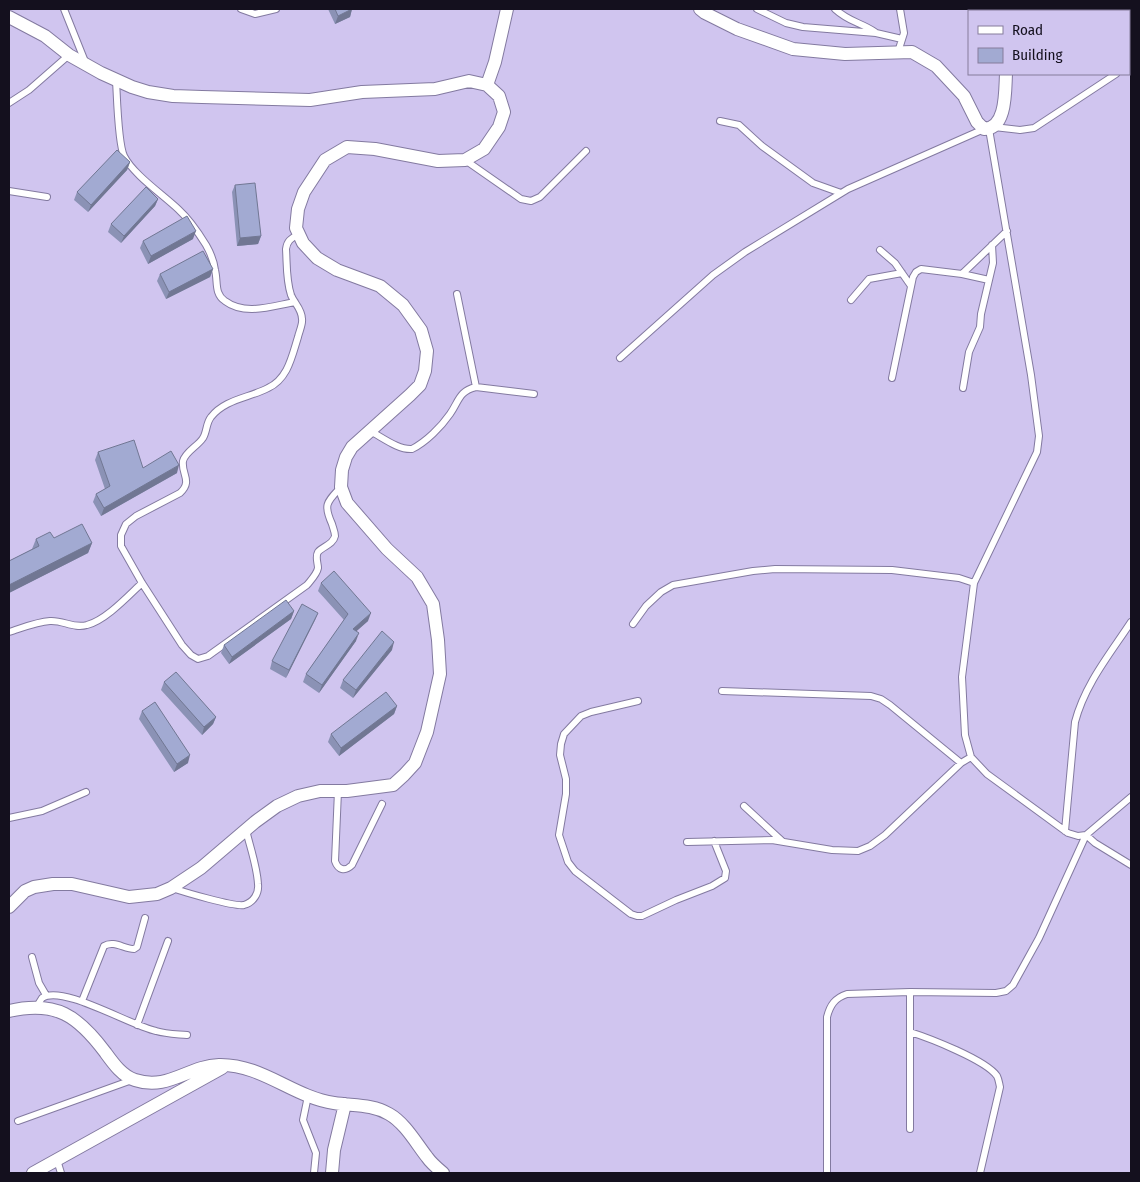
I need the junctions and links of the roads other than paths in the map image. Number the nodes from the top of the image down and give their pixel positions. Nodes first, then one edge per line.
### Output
1 (64, 9) edge
2 (241, 9) edge
3 (276, 9) edge
4 (507, 9) edge
5 (700, 9) edge
6 (757, 9) edge
7 (835, 9) edge
8 (898, 10) edge
9 (9, 17) edge
10 (876, 33) junction
11 (902, 39) junction
12 (898, 52) junction
13 (69, 55) junction
14 (87, 65) junction
15 (1006, 75) edge
16 (1114, 75) edge
17 (115, 79) junction
18 (487, 85) junction
19 (9, 103) edge
20 (720, 121) dead end
21 (989, 128) junction
22 (586, 151) dead end
23 (465, 160) junction
24 (9, 191) edge
25 (841, 193) junction
26 (47, 197) dead end
27 (1007, 231) junction
28 (298, 235) junction
29 (992, 245) junction
30 (880, 250) dead end
31 (902, 273) junction
32 (962, 274) junction
33 (989, 280) junction
34 (912, 286) junction
35 (457, 294) dead end
36 (851, 300) dead end
37 (295, 302) junction
38 (620, 358) dead end
39 (892, 378) dead end
40 (476, 387) junction
41 (963, 388) dead end
42 (534, 394) dead end
43 (370, 431) junction
44 (341, 487) junction
45 (142, 583) junction
46 (974, 583) junction
47 (1131, 622) edge
48 (633, 624) dead end
49 (9, 632) edge
50 (722, 691) dead end
51 (638, 701) dead end
52 (971, 756) junction
53 (961, 762) junction
54 (338, 791) junction
55 (86, 792) dead end
56 (1131, 797) edge
57 (382, 804) dead end
58 (744, 806) dead end
59 (9, 818) edge
60 (246, 829) junction
61 (1064, 831) junction
62 (1086, 835) junction
63 (714, 841) junction
64 (782, 841) junction
65 (687, 842) dead end
66 (1131, 865) edge
67 (171, 888) junction
68 (9, 907) edge
69 (146, 918) dead end
70 (168, 941) dead end
71 (32, 957) dead end
72 (910, 992) junction
73 (46, 995) junction
74 (82, 1001) junction
75 (37, 1006) junction
76 (9, 1011) edge
77 (137, 1025) junction
78 (910, 1032) junction
79 (186, 1036) dead end
80 (227, 1066) junction
81 (133, 1080) junction
82 (308, 1096) junction
83 (345, 1104) junction
84 (18, 1121) dead end
85 (910, 1129) dead end
86 (57, 1160) junction
87 (33, 1173) edge
88 (61, 1173) edge
89 (314, 1173) edge
90 (332, 1173) edge
91 (443, 1173) edge
92 (827, 1173) edge
93 (980, 1173) edge

1 - 14 lane
2 - 3 lane
4 - 18 street
5 - 12 street
6 - 10 lane
7 - 10 lane
8 - 11 lane
9 - 13 street
10 - 11 lane
11 - 12 lane
12 - 21 street
13 - 14 street
13 - 19 lane
14 - 17 street
15 - 21 street
16 - 21 lane
17 - 18 street
17 - 37 lane
18 - 23 street
20 - 25 lane
21 - 25 lane
21 - 27 lane
22 - 23 lane
23 - 28 street
24 - 26 lane
25 - 38 lane
27 - 29 lane
27 - 46 lane
28 - 37 lane
28 - 43 street
29 - 32 lane
29 - 33 lane
30 - 31 lane
31 - 34 lane
31 - 36 lane
32 - 33 lane
32 - 34 lane
33 - 41 lane
34 - 39 lane
35 - 40 lane
37 - 45 lane
40 - 42 lane
40 - 43 lane
43 - 44 street
44 - 45 lane
44 - 54 street
45 - 49 lane
46 - 48 lane
46 - 52 lane
47 - 61 lane
50 - 53 lane
51 - 63 lane
52 - 53 lane
52 - 61 lane
53 - 64 lane
54 - 57 lane
54 - 60 street
55 - 59 lane
56 - 62 lane
58 - 64 lane
60 - 67 street
60 - 67 lane
61 - 62 lane
62 - 66 lane
62 - 72 lane
63 - 64 lane
63 - 65 lane
67 - 68 street
69 - 74 lane
70 - 77 lane
71 - 73 lane
72 - 78 lane
72 - 92 lane
73 - 74 lane
73 - 75 lane
74 - 77 lane
75 - 76 street
75 - 81 street
77 - 79 lane
78 - 85 lane
78 - 93 lane
80 - 81 street
80 - 82 street
80 - 86 street
81 - 84 lane
82 - 83 street
82 - 89 lane
83 - 90 street
83 - 91 street
86 - 87 street
86 - 88 lane

